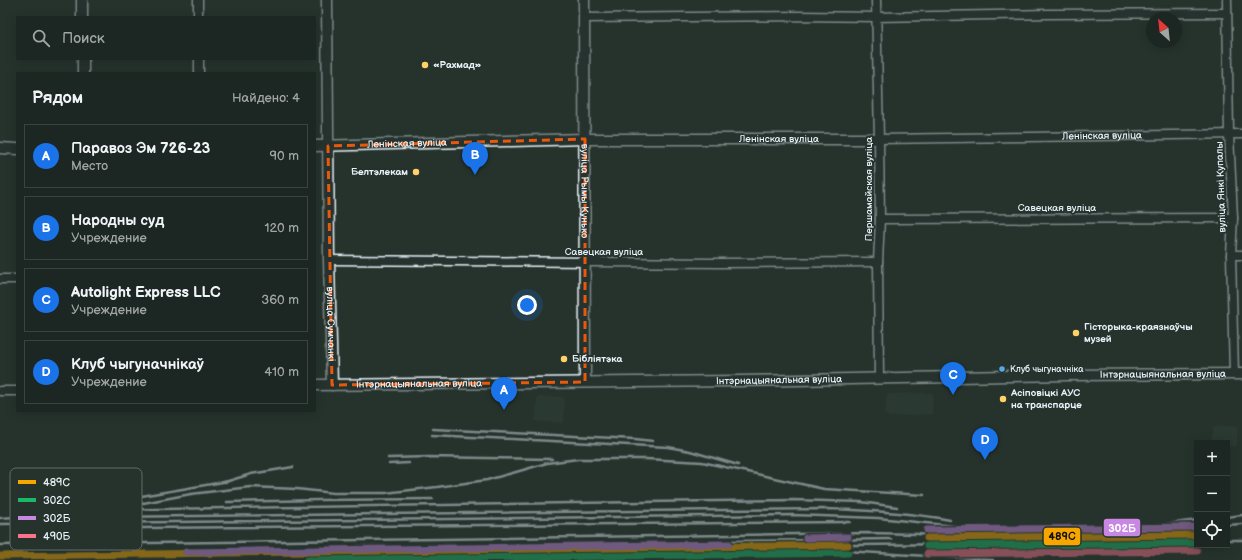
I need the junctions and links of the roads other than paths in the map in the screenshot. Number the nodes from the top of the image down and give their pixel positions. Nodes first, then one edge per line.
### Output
1 (82, 0) edge
2 (198, 0) edge
3 (327, 0) edge
4 (584, 0) edge
5 (876, 0) edge
6 (1227, 0) edge
7 (1227, 13) junction
8 (82, 16) edge
9 (198, 16) edge
10 (584, 18) junction
11 (876, 18) junction
12 (83, 60) edge
13 (198, 60) edge
14 (83, 72) edge
15 (199, 72) edge
16 (1229, 134) junction
17 (1242, 134) edge
18 (879, 138) junction
19 (584, 139) junction
20 (316, 146) edge
21 (328, 146) junction
22 (0, 148) edge
23 (16, 149) edge
24 (880, 218) junction
25 (1234, 218) junction
26 (1231, 255) junction
27 (1242, 255) edge
28 (329, 260) junction
29 (584, 262) junction
30 (878, 262) junction
31 (0, 279) edge
32 (16, 279) edge
33 (1238, 374) edge
34 (879, 378) junction
35 (585, 382) junction
36 (316, 385) edge
37 (332, 385) junction
38 (0, 391) edge
39 (16, 391) edge

1 - 8 street
2 - 9 street
3 - 21 street, вуліца Сумчанкі
4 - 10 street, вуліца Рымы Кунько
5 - 11 street, Першамайская вуліца
6 - 7 street, вуліца Янкі Купалы
7 - 11 street
7 - 16 street, вуліца Янкі Купалы
10 - 11 street
10 - 19 street, вуліца Рымы Кунько
11 - 18 street, Першамайская вуліца
12 - 14 street
13 - 15 street
16 - 17 street, Ленінская вуліца
16 - 18 street, Ленінская вуліца
16 - 25 street, вуліца Янкі Купалы
18 - 19 street, Ленінская вуліца
18 - 24 street, Першамайская вуліца
19 - 21 street, Ленінская вуліца
19 - 29 street, вуліца Рымы Кунько
20 - 21 street, Ленінская вуліца
21 - 28 street, вуліца Сумчанкі
22 - 23 street
24 - 25 street, Савецкая вуліца
24 - 30 street, Першамайская вуліца
25 - 26 street, вуліца Янкі Купалы
26 - 27 street
26 - 33 street, вуліца Янкі Купалы
28 - 29 street, Савецкая вуліца
28 - 37 street, вуліца Сумчанкі
29 - 30 street, Савецкая вуліца
29 - 35 street, вуліца Рымы Кунько
30 - 34 street, Першамайская вуліца
31 - 32 street
33 - 34 street, Інтэрнацыянальная вуліца
34 - 35 street, Інтэрнацыянальная вуліца
35 - 37 street, Інтэрнацыянальная вуліца
36 - 37 street, Інтэрнацыянальная вуліца
38 - 39 street

